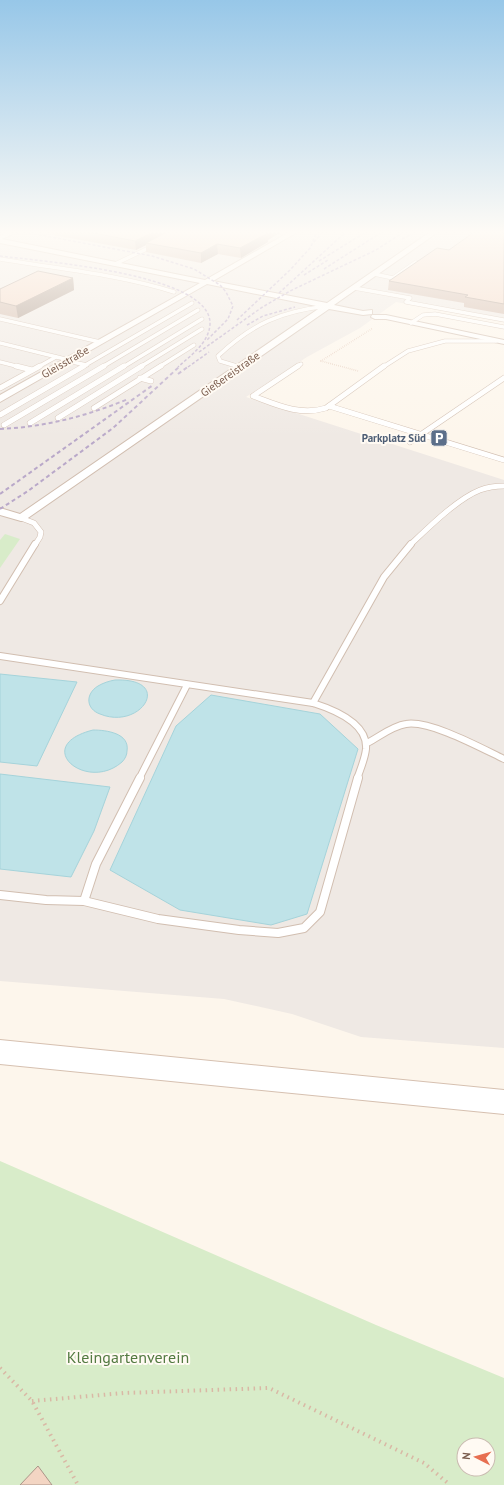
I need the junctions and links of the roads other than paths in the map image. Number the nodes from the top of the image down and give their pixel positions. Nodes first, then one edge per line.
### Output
1 (175, 299) edge
2 (294, 299) edge
3 (338, 299) edge
4 (409, 299) edge
5 (192, 303) dead end
6 (328, 306) junction
7 (198, 310) dead end
8 (0, 319) edge
9 (202, 319) dead end
10 (504, 320) edge
11 (411, 323) junction
12 (504, 327) edge
13 (202, 329) dead end
14 (100, 342) junction
15 (500, 342) edge
16 (0, 344) edge
17 (194, 346) dead end
18 (56, 356) junction
19 (68, 360) junction
20 (0, 362) edge
21 (301, 364) dead end
22 (86, 365) junction
23 (240, 367) junction
24 (99, 368) junction
25 (32, 370) junction
26 (114, 372) junction
27 (128, 375) junction
28 (504, 378) edge
29 (142, 379) junction
30 (151, 381) dead end
31 (0, 388) edge
32 (0, 399) edge
33 (329, 406) junction
34 (94, 408) dead end
35 (0, 415) edge
36 (58, 418) dead end
37 (30, 423) dead end
38 (4, 425) dead end
39 (422, 434) junction
40 (410, 442) dead end
41 (504, 460) edge
42 (504, 486) edge
43 (0, 511) edge
44 (21, 518) junction
45 (0, 601) edge
46 (0, 656) edge
47 (188, 685) junction
48 (313, 703) junction
49 (367, 743) junction
50 (504, 759) edge
51 (0, 895) edge
52 (84, 901) junction
53 (0, 1052) edge
54 (504, 1102) edge

1 - 14 street, Gleisstraße
2 - 6 street
3 - 6 street, Gießereistraße
4 - 10 lane
5 - 22 lane
6 - 11 street
6 - 23 street, Gießereistraße
6 - 23 lane
7 - 24 lane
8 - 14 lane
9 - 26 lane
11 - 12 lane
11 - 15 street
13 - 27 lane
14 - 19 street, Gleisstraße
15 - 33 lane
16 - 18 lane
17 - 29 lane
18 - 19 lane
18 - 25 lane
19 - 22 lane
19 - 32 street, Gleisstraße
20 - 25 lane
21 - 33 lane
22 - 24 lane
22 - 35 lane
23 - 44 street, Gießereistraße
24 - 26 lane
24 - 38 lane
25 - 31 lane
26 - 27 lane
26 - 37 lane
27 - 29 lane
27 - 36 lane
28 - 39 lane
29 - 30 lane
29 - 34 lane
33 - 39 lane
39 - 40 lane
39 - 41 lane
42 - 48 lane
43 - 44 street
44 - 45 lane
46 - 47 lane
47 - 48 lane
47 - 52 lane
48 - 49 lane
49 - 50 lane
49 - 52 lane
51 - 52 lane
53 - 54 main road

